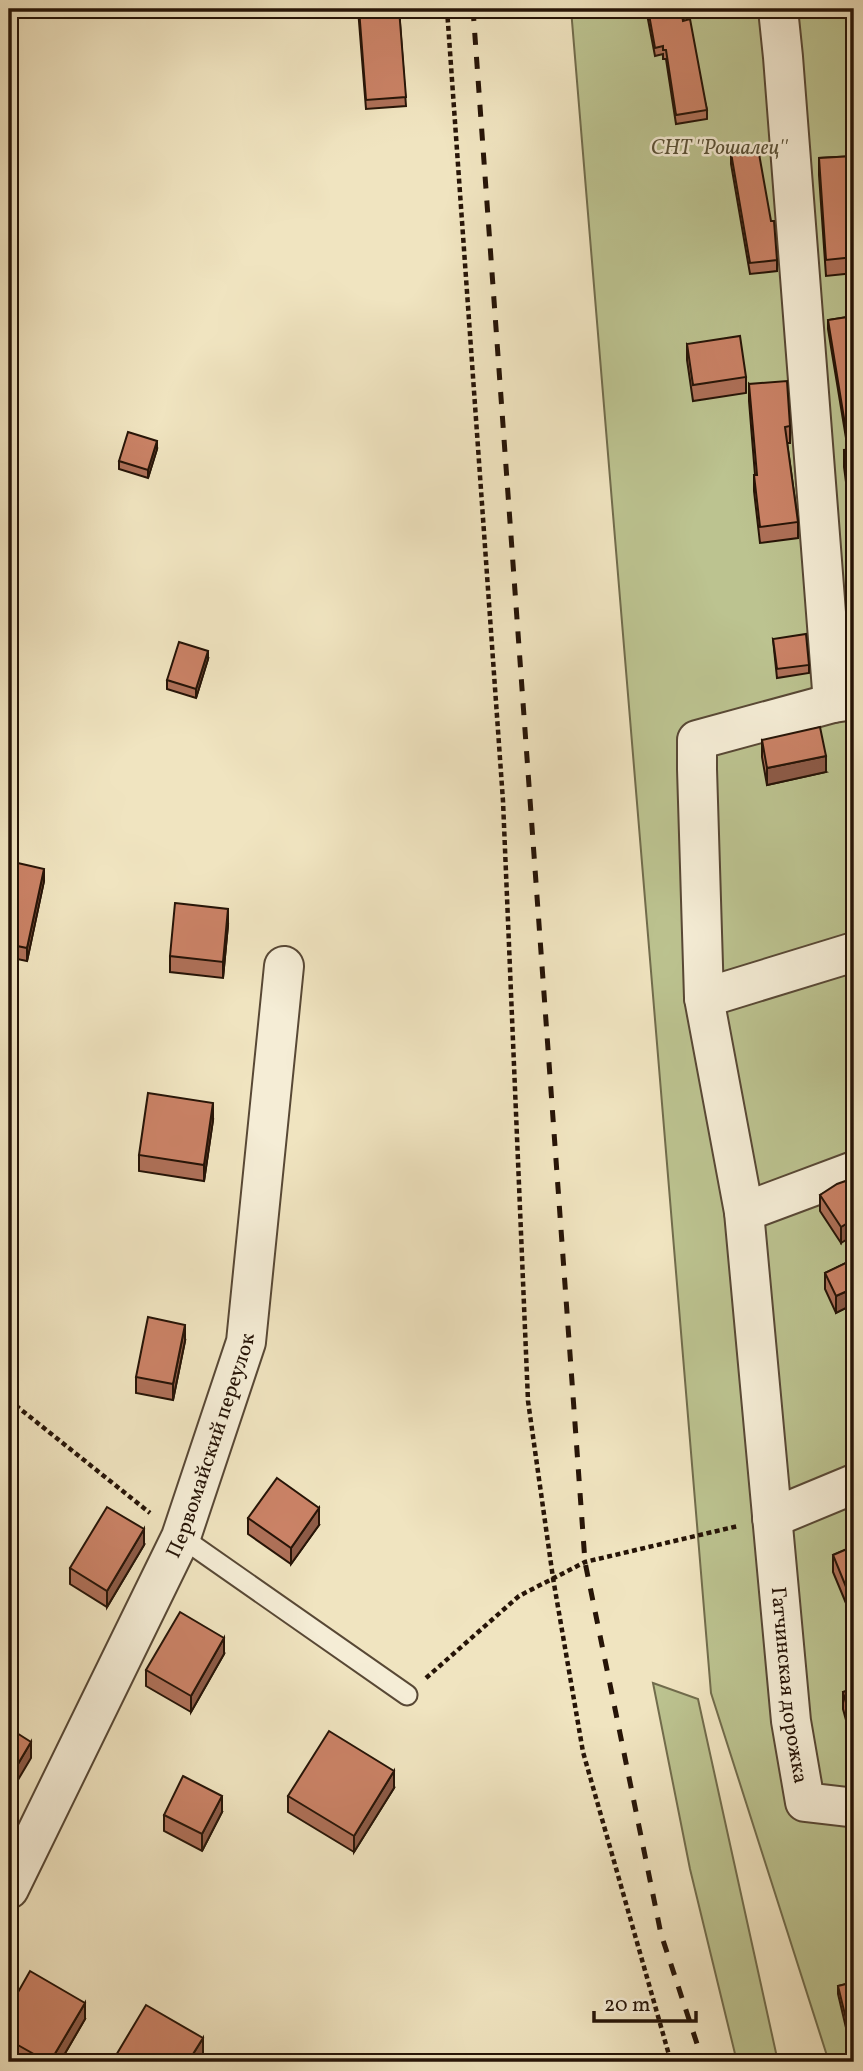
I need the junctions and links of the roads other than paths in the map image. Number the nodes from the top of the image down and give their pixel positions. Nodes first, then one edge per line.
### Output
1 (778, 9) edge
2 (844, 701) edge
3 (854, 952) edge
4 (284, 966) dead end
5 (704, 998) junction
6 (854, 1171) edge
7 (744, 1212) junction
8 (854, 1483) edge
9 (772, 1518) junction
10 (181, 1537) junction
11 (407, 1695) road end
12 (854, 1805) edge
13 (9, 1889) edge

1 - 2 street
2 - 5 street
3 - 5 street
4 - 10 street, Первомайский переулок
5 - 7 street
6 - 7 street
7 - 9 street
8 - 9 street
9 - 12 street, Гатчинская дорожка
10 - 11 lane
10 - 13 street, Первомайский переулок

